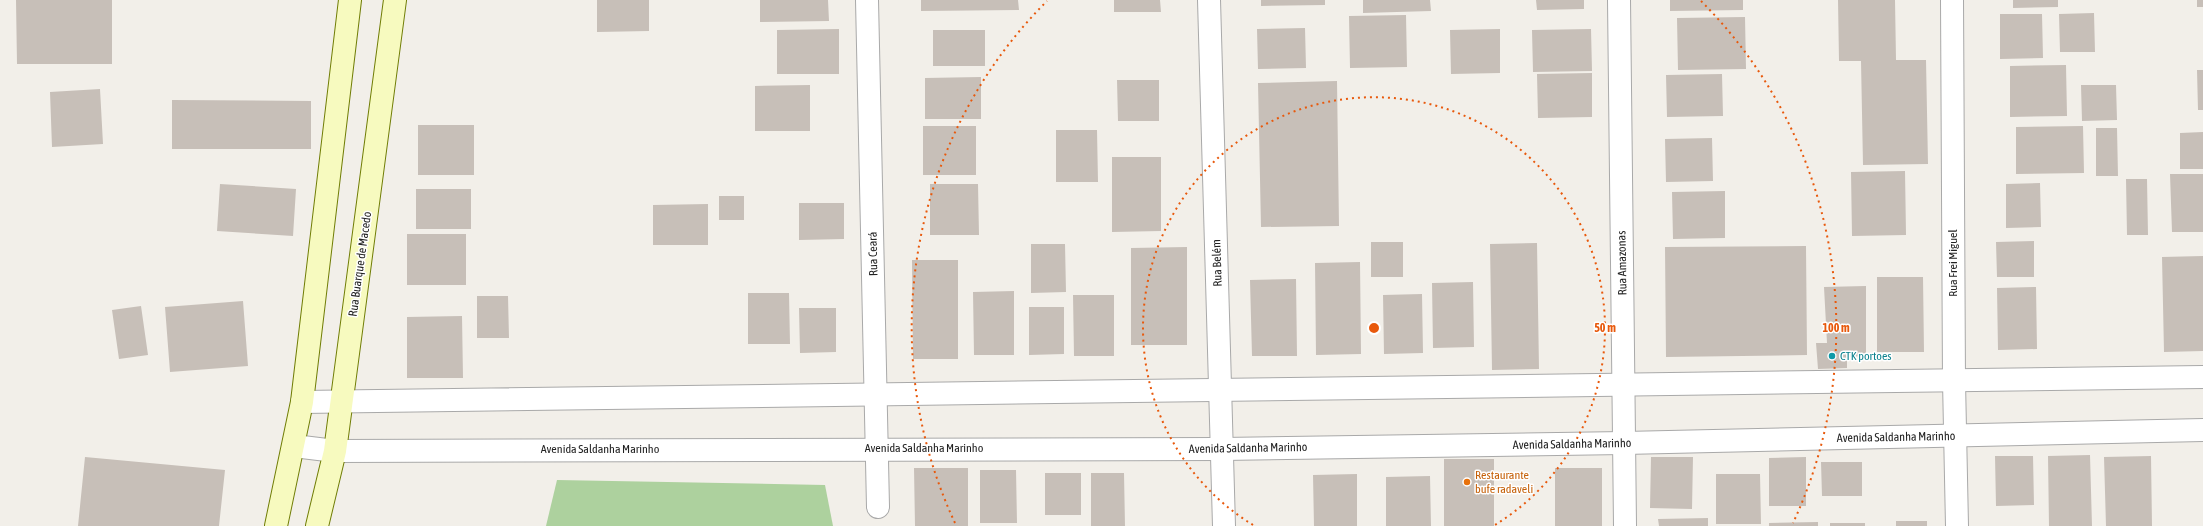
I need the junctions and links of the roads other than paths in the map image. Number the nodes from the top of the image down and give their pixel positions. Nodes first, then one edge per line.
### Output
1 (350, 0) edge
2 (395, 0) edge
3 (867, 0) edge
4 (1209, 0) edge
5 (1619, 0) edge
6 (1952, 0) edge
7 (2203, 378) edge
8 (1954, 381) junction
9 (1623, 385) junction
10 (1221, 390) junction
11 (876, 395) junction
12 (302, 402) junction
13 (341, 402) junction
14 (2203, 430) edge
15 (1955, 436) junction
16 (1624, 443) junction
17 (294, 446) junction
18 (878, 448) junction
19 (1222, 449) junction
20 (335, 451) junction
21 (878, 507) dead end
22 (276, 526) edge
23 (317, 526) edge
24 (1224, 526) edge
25 (1625, 526) edge
26 (1957, 526) edge

1 - 12 main road
2 - 13 main road, Rua Buarque de Macedo
3 - 11 street, Rua Ceará
4 - 10 street, Rua Belém
5 - 9 street, Rua Amazonas
6 - 8 street, Rua Frei Miguel
7 - 8 street
8 - 9 street
8 - 15 street, Rua Frei Miguel
9 - 10 street
9 - 16 street, Rua Amazonas
10 - 11 street
10 - 19 street, Rua Belém
11 - 13 street
11 - 18 street, Rua Ceará
12 - 13 street
12 - 17 main road
13 - 20 main road, Rua Buarque de Macedo
14 - 15 street, Avenida Saldanha Marinho
15 - 16 street, Avenida Saldanha Marinho
15 - 26 street, Rua Frei Miguel
16 - 19 street, Avenida Saldanha Marinho
16 - 25 street, Rua Amazonas
17 - 20 street, Avenida Saldanha Marinho
17 - 22 main road
18 - 19 street, Avenida Saldanha Marinho
18 - 20 street, Avenida Saldanha Marinho
18 - 21 street, Rua Ceará
19 - 24 street, Rua Belém
20 - 23 main road, Rua Buarque de Macedo

